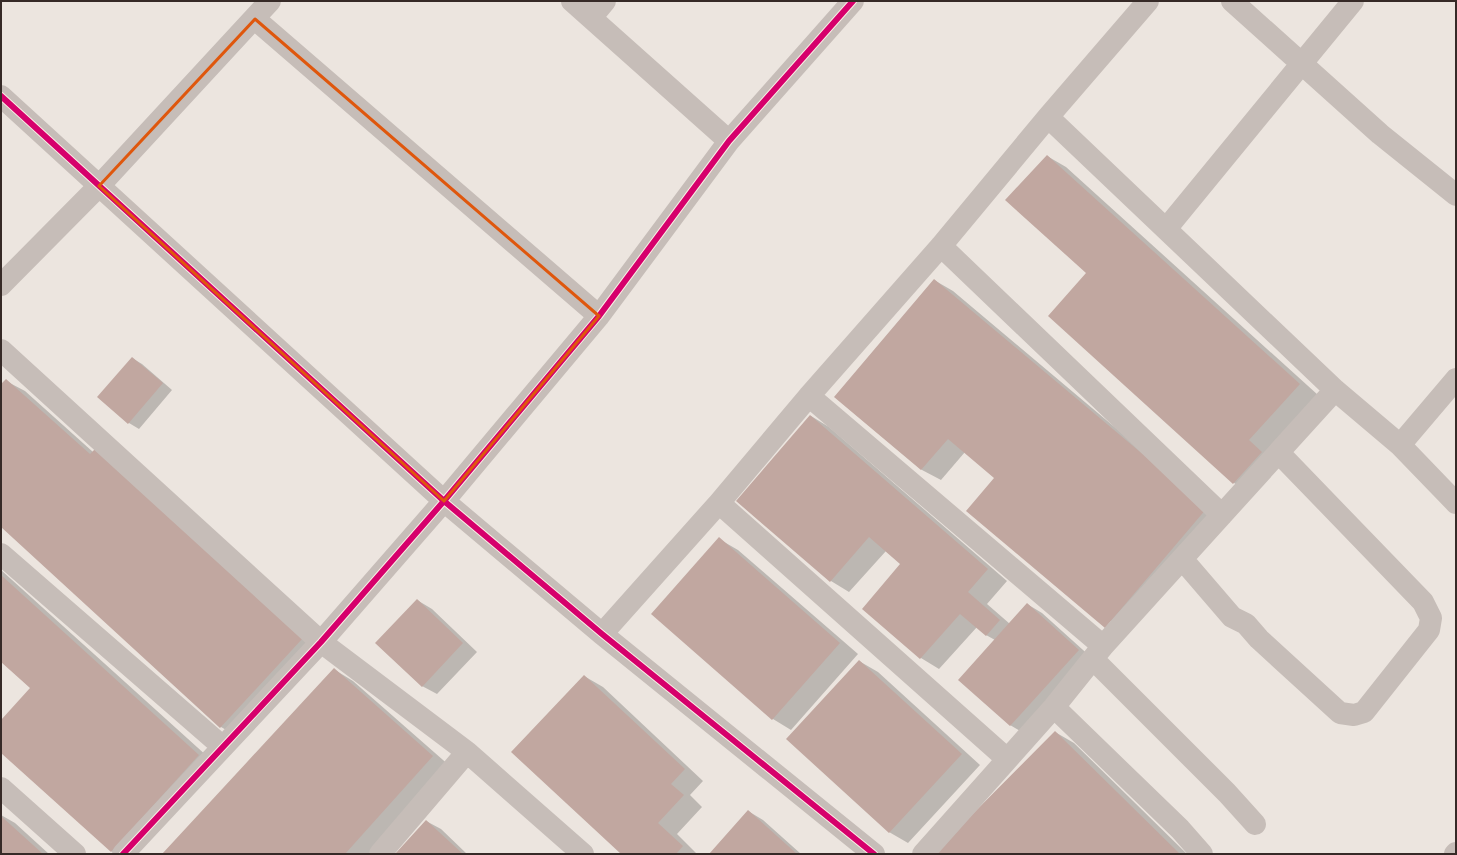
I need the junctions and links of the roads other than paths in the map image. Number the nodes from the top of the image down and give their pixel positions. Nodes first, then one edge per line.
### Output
1 (270, 1) edge
2 (572, 1) edge
3 (605, 1) edge
4 (853, 1) edge
5 (1148, 1) edge
6 (1232, 1) edge
7 (1353, 1) edge
8 (591, 18) junction
9 (255, 19) junction
10 (1302, 63) junction
11 (1, 96) edge
12 (1048, 117) junction
13 (729, 141) junction
14 (100, 186) junction
15 (1456, 195) edge
16 (1166, 229) junction
17 (941, 246) junction
18 (1, 285) edge
19 (599, 316) junction
20 (1, 350) edge
21 (1456, 379) edge
22 (1335, 390) junction
23 (809, 396) junction
24 (1400, 445) junction
25 (1278, 452) junction
26 (444, 501) junction
27 (719, 503) junction
28 (1456, 503) edge
29 (1222, 515) junction
30 (1, 554) edge
31 (1182, 560) junction
32 (602, 634) junction
33 (321, 642) junction
34 (1098, 653) junction
35 (1054, 707) junction
36 (223, 747) junction
37 (467, 752) junction
38 (1007, 759) junction
39 (1, 788) edge
40 (1255, 824) dead end
41 (75, 854) edge
42 (123, 854) edge
43 (380, 854) edge
44 (583, 854) edge
45 (874, 854) edge
46 (923, 854) edge
47 (1202, 854) edge

1 - 9 street
2 - 8 street
3 - 8 street
4 - 13 street
5 - 12 street
6 - 10 street
7 - 10 street
8 - 13 street
9 - 14 street
9 - 19 street
10 - 15 street
10 - 16 street
11 - 14 street
12 - 16 street
12 - 17 street
13 - 19 street
14 - 18 street
14 - 26 street
16 - 22 street
17 - 23 street
17 - 29 street
19 - 26 street
20 - 33 street
21 - 24 street
22 - 24 street
22 - 25 street
23 - 27 street
23 - 34 street
24 - 28 street
25 - 29 street
25 - 31 street
26 - 32 street
26 - 33 street
27 - 32 street
27 - 38 street
29 - 31 street
30 - 36 street
31 - 34 street
32 - 45 street
33 - 36 street
33 - 37 street
34 - 35 street
34 - 40 street
35 - 38 street
35 - 47 street
36 - 42 street
37 - 43 street
37 - 44 street
38 - 46 street
39 - 41 street

